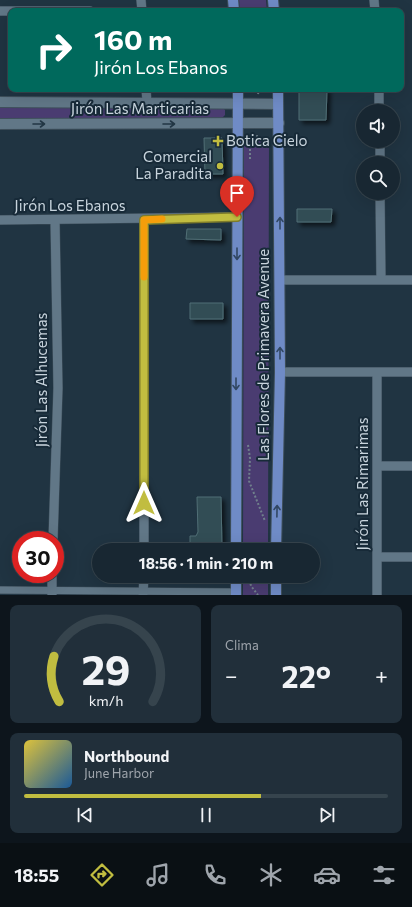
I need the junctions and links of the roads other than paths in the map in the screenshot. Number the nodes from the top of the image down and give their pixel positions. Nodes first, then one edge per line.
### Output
1 (146, 92) edge
2 (238, 92) edge
3 (278, 92) edge
4 (379, 92) edge
5 (0, 102) edge
6 (147, 102) junction
7 (239, 103) junction
8 (278, 104) junction
9 (379, 104) edge
10 (279, 123) junction
11 (0, 124) edge
12 (238, 124) junction
13 (380, 200) edge
14 (237, 217) junction
15 (0, 220) edge
16 (55, 220) junction
17 (144, 220) junction
18 (381, 279) junction
19 (280, 280) junction
20 (412, 280) edge
21 (280, 372) junction
22 (412, 372) edge
23 (377, 373) junction
24 (377, 466) junction
25 (412, 466) edge
26 (53, 531) edge
27 (144, 543) edge
28 (236, 543) edge
29 (276, 543) edge
30 (377, 557) junction
31 (412, 557) edge
32 (276, 583) edge
33 (0, 590) edge
34 (52, 593) edge
35 (144, 593) edge
36 (236, 593) edge
37 (276, 595) edge
38 (378, 595) edge

1 - 6 street
2 - 7 main road, Las Flores de Primavera Avenue
3 - 8 main road, Las Flores de Primavera Avenue
4 - 9 street
5 - 6 street
6 - 7 street
7 - 8 street
7 - 12 main road, Las Flores de Primavera Avenue
8 - 10 main road, Las Flores de Primavera Avenue
10 - 12 street, Jirón Las Marticarias
19 -> 10 main road, Las Flores de Primavera Avenue
11 -> 12 street, Jirón Las Marticarias
12 - 14 main road, Las Flores de Primavera Avenue
13 - 18 street
14 - 17 street, Jirón Los Ebanos
14 -> 28 main road, Las Flores de Primavera Avenue
15 - 16 street, Jirón Los Ebanos
16 - 17 street, Jirón Los Ebanos
16 - 26 street, Jirón Las Alhucemas
17 - 27 street
18 - 19 street
18 - 20 street
21 -> 19 main road, Las Flores de Primavera Avenue
21 - 23 street
29 -> 21 main road, Las Flores de Primavera Avenue
22 - 23 street
23 - 24 street, Jirón Las Rimarimas
24 - 25 street
24 - 30 street, Jirón Las Rimarimas
30 - 31 street
30 - 38 street, Jirón Las Rimarimas
32 - 37 main road
33 - 34 street
34 - 35 street
35 - 36 street

